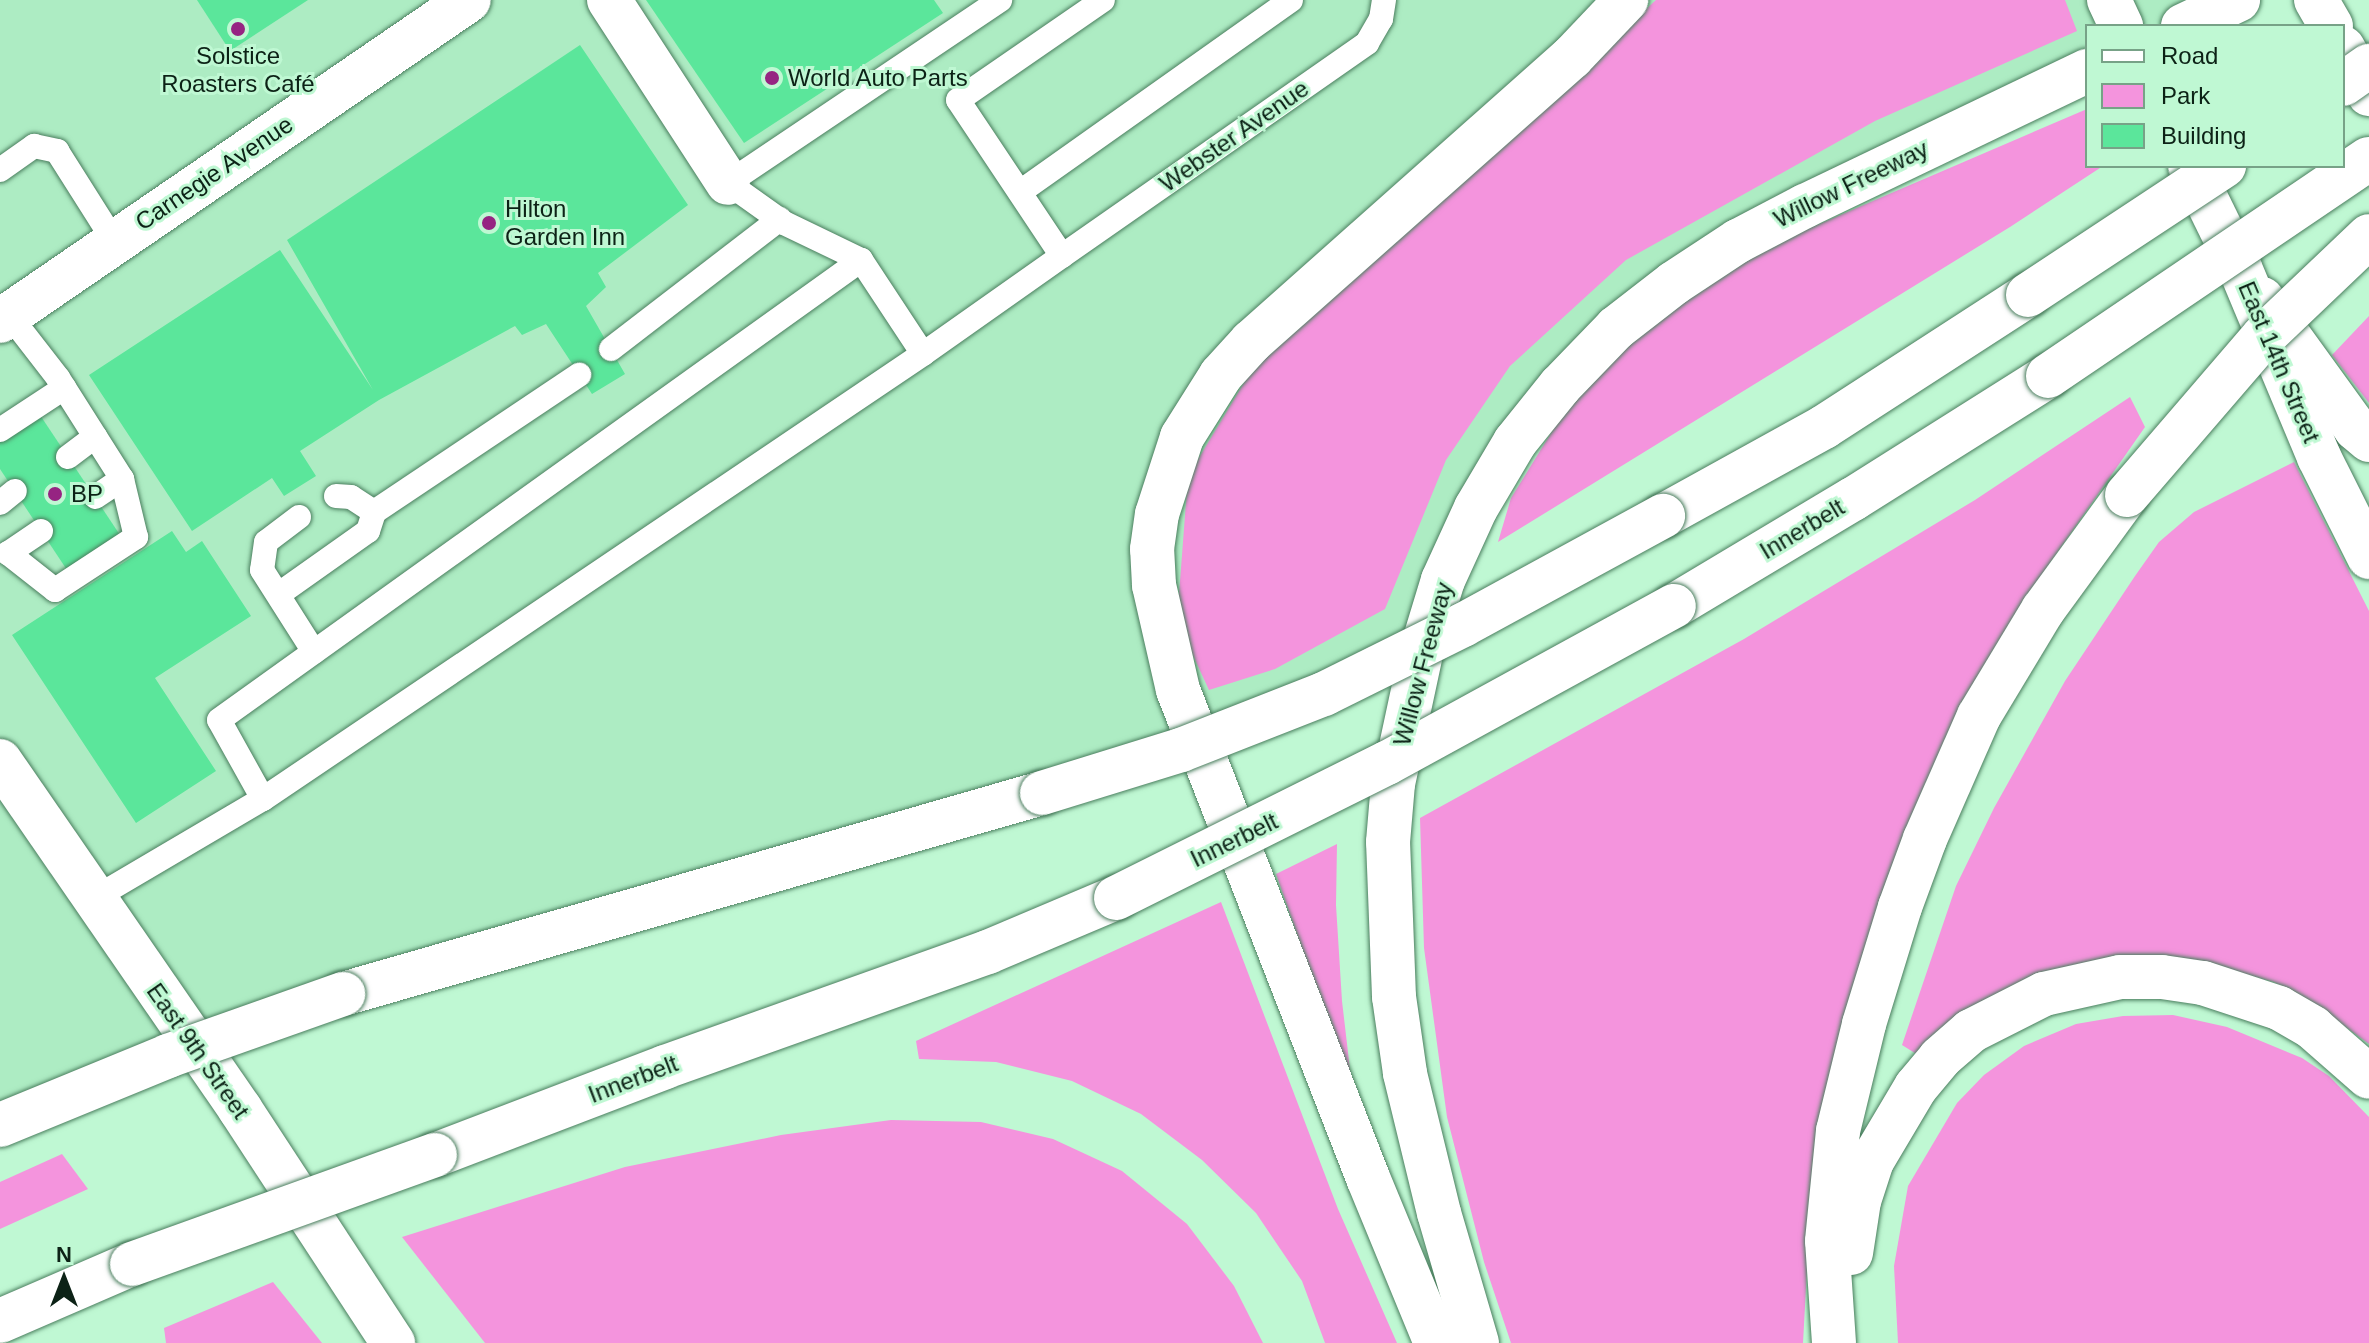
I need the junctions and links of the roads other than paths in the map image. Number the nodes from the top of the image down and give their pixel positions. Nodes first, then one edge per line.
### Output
1 (469, 0) edge
2 (609, 0) edge
3 (1000, 0) edge
4 (1103, 0) edge
5 (1291, 0) edge
6 (1384, 0) edge
7 (1626, 0) edge
8 (2109, 0) edge
9 (2238, 0) edge
10 (2317, 0) edge
11 (2120, 24) edge
12 (2187, 24) edge
13 (2330, 24) edge
14 (2337, 24) edge
15 (2345, 34) edge
16 (2345, 52) edge
17 (2369, 65) edge
18 (2085, 72) edge
19 (2345, 83) edge
20 (2369, 94) edge
21 (2369, 159) edge
22 (2191, 168) edge
23 (2221, 168) edge
24 (0, 170) edge
25 (728, 183) junction
26 (1020, 192) junction
27 (780, 219) junction
28 (2369, 236) edge
29 (114, 241) junction
30 (861, 260) junction
31 (1054, 262) junction
32 (2240, 268) junction
33 (3, 313) edge
34 (611, 349) dead end
35 (923, 354) junction
36 (579, 375) dead end
37 (64, 388) junction
38 (0, 430) edge
39 (95, 437) junction
40 (2369, 440) edge
41 (68, 457) dead end
42 (122, 479) junction
43 (336, 496) dead end
44 (95, 497) dead end
45 (374, 512) junction
46 (299, 517) dead end
47 (41, 531) dead end
48 (3, 551) edge
49 (2369, 557) edge
50 (279, 594) junction
51 (314, 652) junction
52 (0, 761) edge
53 (263, 799) junction
54 (93, 899) junction
55 (2369, 1077) edge
56 (0, 1125) edge
57 (0, 1321) edge
58 (393, 1343) edge
59 (1436, 1343) edge
60 (1477, 1343) edge
61 (1834, 1343) edge
62 (1844, 1343) edge

1 - 29 main road, Carnegie Avenue
2 - 25 main road
3 - 25 lane
4 - 26 lane
5 - 26 lane
6 - 31 lane, Webster Avenue
7 - 59 main road
8 - 11 main road
9 - 12 main road
10 - 13 main road
10 - 14 main road
15 - 17 main road
16 - 20 main road
17 - 19 main road, bridge
18 - 60 main road, Willow Freeway, bridge
21 - 57 main road, Innerbelt, bridge
22 - 32 main road, East 14th Street
23 - 56 main road, bridge
24 - 29 lane
25 - 27 lane
26 - 31 lane
27 - 30 lane
27 - 34 lane
28 - 61 main road, bridge
29 - 33 main road, Carnegie Avenue
30 - 35 lane
30 - 51 lane
31 - 35 lane, Webster Avenue
32 - 40 main road
32 - 49 main road, East 14th Street
33 - 37 lane
35 - 53 lane, Webster Avenue
36 - 45 lane
37 - 38 lane
37 - 39 lane
39 - 41 lane
39 - 42 lane
42 - 44 lane
42 - 48 lane
43 - 45 lane
45 - 50 lane
46 - 50 lane
47 - 48 lane
50 - 51 lane
51 - 53 lane
52 - 54 main road, East 9th Street
53 - 54 lane, Webster Avenue
54 - 58 main road, East 9th Street
55 - 62 main road

